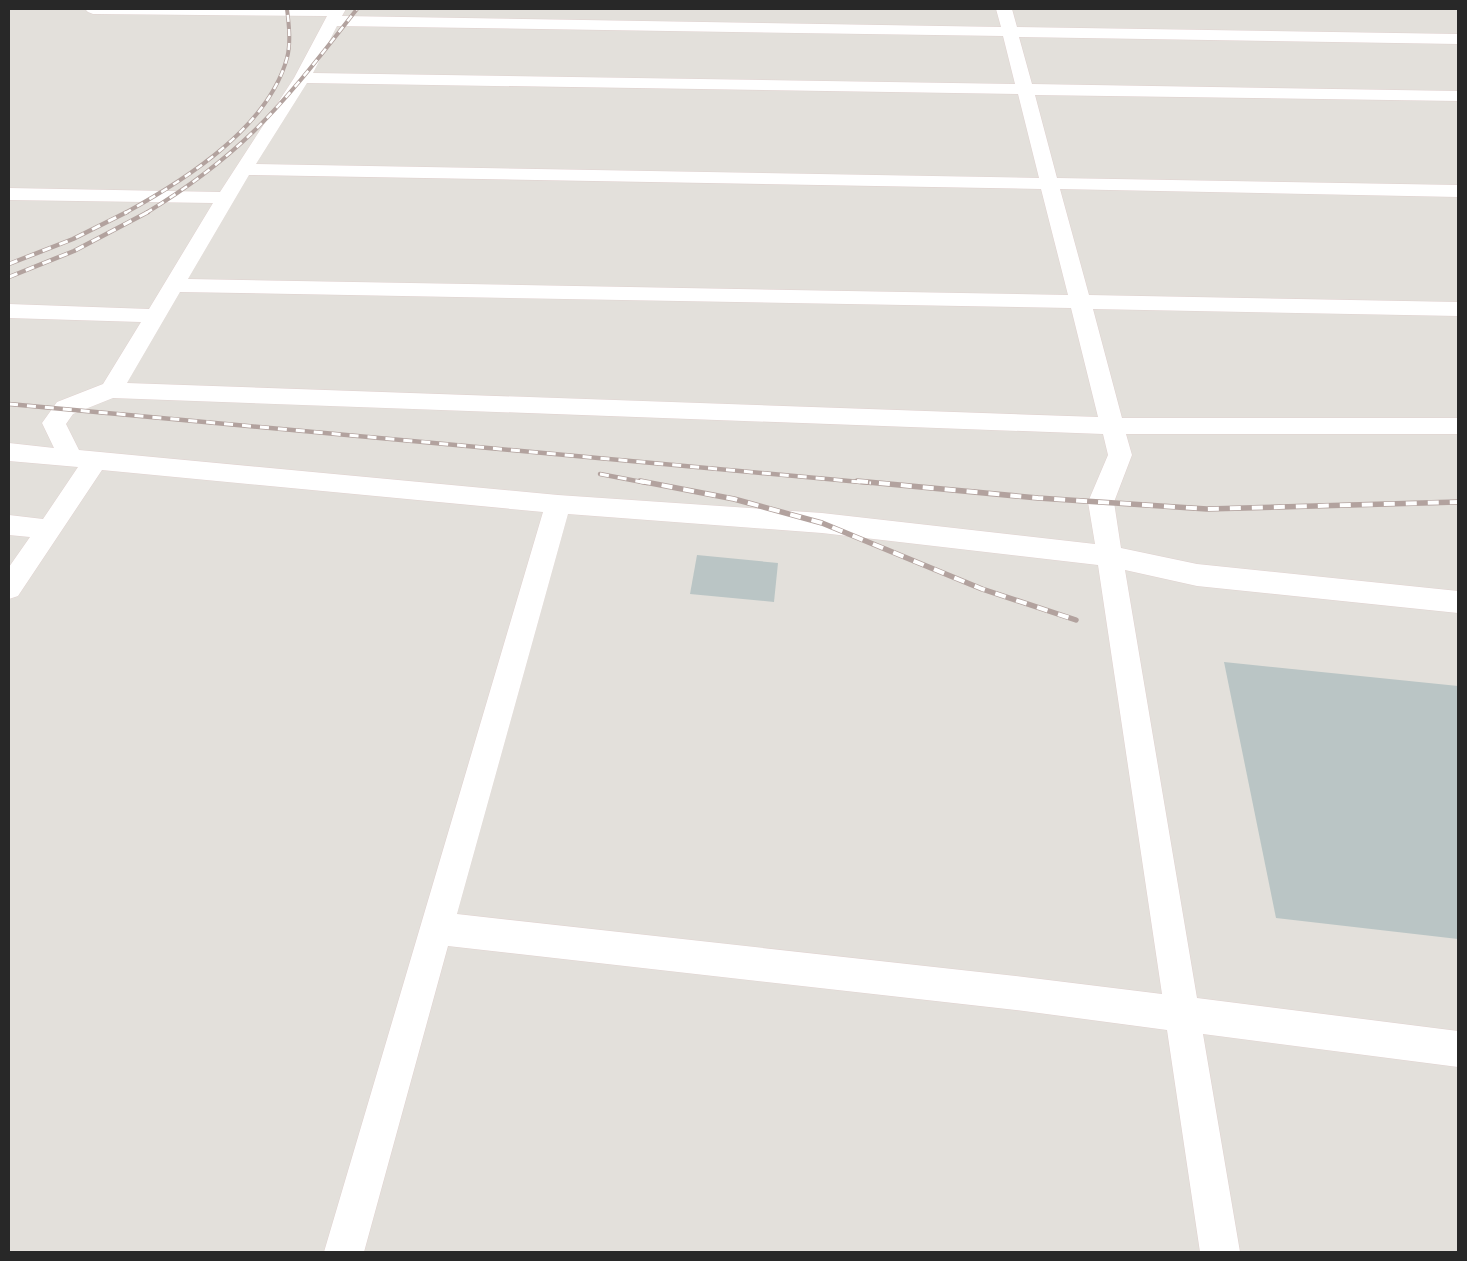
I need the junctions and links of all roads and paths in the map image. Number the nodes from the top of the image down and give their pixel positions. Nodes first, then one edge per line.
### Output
1 (94, 9) edge
2 (1004, 9) edge
3 (335, 14) edge
4 (1010, 32) junction
5 (1458, 39) edge
6 (302, 78) junction
7 (1024, 88) junction
8 (1458, 96) edge
9 (242, 169) junction
10 (1049, 184) junction
11 (1458, 191) edge
12 (9, 194) edge
13 (225, 198) junction
14 (173, 285) junction
15 (1080, 303) junction
16 (1458, 309) edge
17 (9, 311) edge
18 (155, 316) junction
19 (111, 390) junction
20 (1112, 426) junction
21 (1458, 426) edge
22 (9, 452) edge
23 (71, 457) junction
24 (96, 460) junction
25 (558, 504) junction
26 (9, 526) edge
27 (49, 529) junction
28 (1110, 556) junction
29 (9, 588) edge
30 (1458, 602) edge
31 (437, 928) junction
32 (1183, 1014) junction
33 (1458, 1049) edge
34 (344, 1252) edge
35 (1220, 1252) edge

1 - 3 lane
2 - 4 lane
3 - 4 lane
3 - 6 lane
4 - 5 lane
4 - 7 lane
6 - 7 lane
6 - 9 lane
7 - 8 lane
7 - 10 lane
9 - 10 lane
9 - 13 lane
10 - 11 lane
10 - 15 lane
12 - 13 lane
13 - 14 lane
14 - 15 lane
14 - 18 lane
15 - 16 lane
15 - 20 lane
17 - 18 lane
18 - 19 lane
19 - 20 lane
19 - 23 lane
20 - 21 lane
20 - 28 lane
22 - 23 lane
23 - 24 lane
24 - 25 lane
24 - 27 lane
25 - 28 lane
25 - 31 lane
26 - 27 lane
27 - 29 lane
28 - 30 lane
28 - 32 lane
31 - 32 lane
31 - 34 lane
32 - 33 lane
32 - 35 lane

